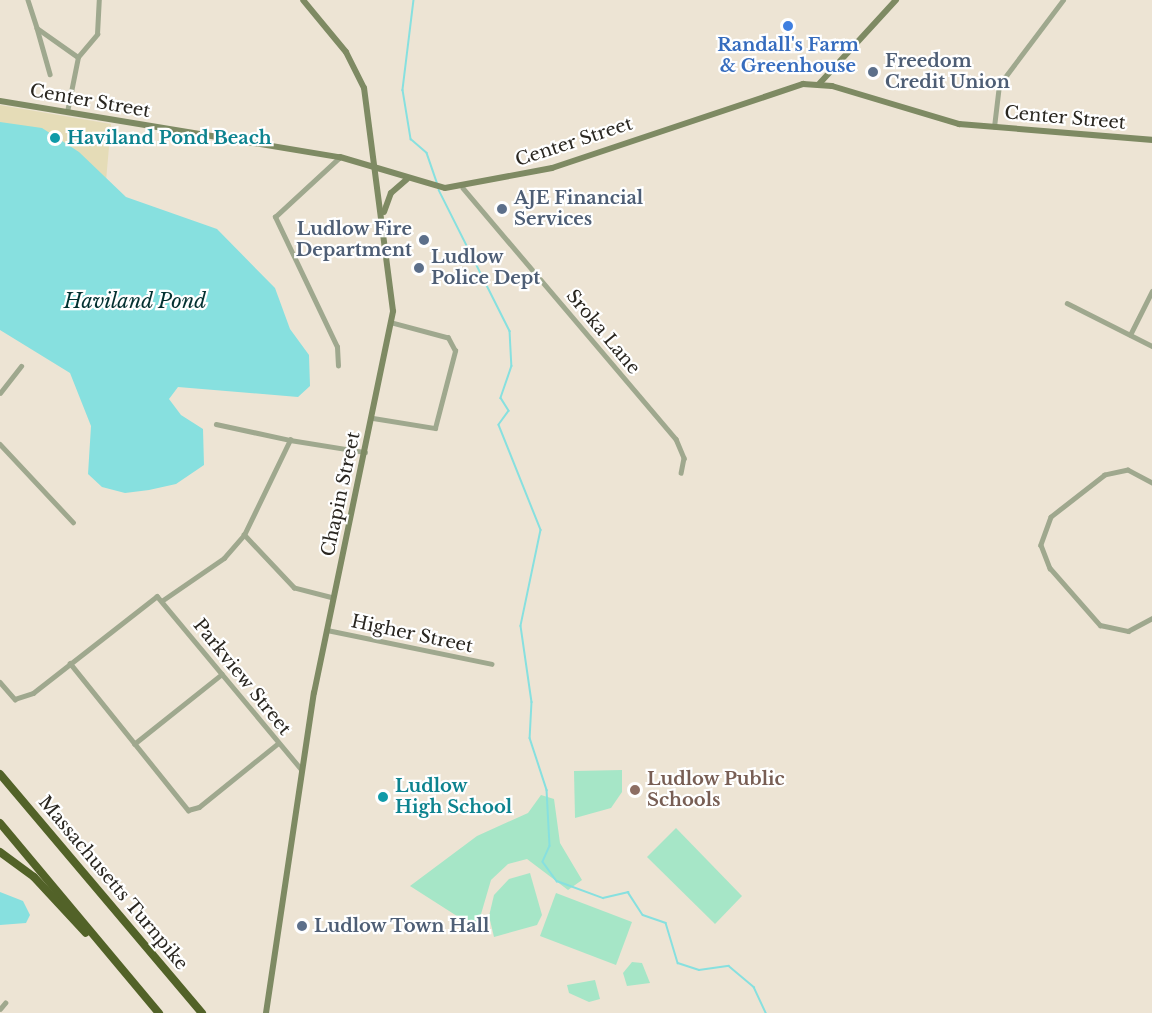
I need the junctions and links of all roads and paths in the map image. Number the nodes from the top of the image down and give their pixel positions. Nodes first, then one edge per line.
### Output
1 (28, 0) edge
2 (99, 0) edge
3 (303, 0) edge
4 (896, 0) edge
5 (1063, 0) edge
6 (37, 28) junction
7 (78, 57) junction
8 (50, 74) dead end
9 (819, 84) junction
10 (0, 101) edge
11 (68, 112) junction
12 (994, 127) junction
13 (1152, 140) edge
14 (340, 157) junction
15 (376, 167) junction
16 (407, 179) junction
17 (463, 188) junction
18 (384, 213) junction
19 (1152, 291) edge
20 (1067, 303) dead end
21 (392, 323) junction
22 (1130, 336) junction
23 (1152, 346) edge
24 (21, 366) dead end
25 (338, 366) dead end
26 (0, 393) edge
27 (373, 418) junction
28 (216, 424) dead end
29 (290, 440) junction
30 (0, 444) edge
31 (365, 452) junction
32 (681, 473) dead end
33 (1152, 483) edge
34 (73, 522) dead end
35 (244, 535) junction
36 (333, 598) junction
37 (163, 600) junction
38 (1152, 618) edge
39 (327, 630) junction
40 (70, 663) junction
41 (492, 664) dead end
42 (222, 674) junction
43 (0, 682) edge
44 (134, 744) junction
45 (277, 744) junction
46 (301, 769) junction
47 (0, 772) edge
48 (0, 823) edge
49 (0, 852) edge
50 (145, 996) junction
51 (5, 1004) dead end
52 (0, 1009) edge
53 (159, 1013) edge
54 (202, 1013) edge
55 (266, 1013) edge

1 - 6 street
2 - 7 street
3 - 15 main road, Chapin Street
4 - 9 main road
5 - 12 street
6 - 7 street
6 - 8 street
7 - 11 street
9 - 12 main road, Center Street
9 - 17 main road, Center Street
10 - 11 main road, Center Street
11 - 14 main road, Center Street
12 - 13 main road, Center Street
14 - 15 main road, Center Street
14 - 25 street
15 - 16 main road, Center Street
15 - 18 main road, Chapin Street
16 - 17 main road, Center Street
16 - 18 main road
17 - 32 street, Sroka Lane
18 - 21 main road, Chapin Street
19 - 22 street
20 - 22 street
21 - 27 main road, Chapin Street
21 - 27 street
22 - 23 street
24 - 26 street
27 - 31 main road, Chapin Street
28 - 29 street
29 - 31 street
29 - 35 street
30 - 34 street
31 - 36 main road, Chapin Street
33 - 38 street
35 - 36 street
35 - 37 street
36 - 39 main road, Chapin Street
37 - 40 street
37 - 42 street, Parkview Street
39 - 41 street, Higher Street
39 - 46 main road, Chapin Street
40 - 43 street
40 - 44 street
42 - 44 street
42 - 45 street, Parkview Street
44 - 45 street
45 - 46 street, Parkview Street
46 - 55 main road, Chapin Street
47 - 54 highway, Massachusetts Turnpike
48 - 50 highway
49 - 50 highway
50 - 53 highway
51 - 52 street

